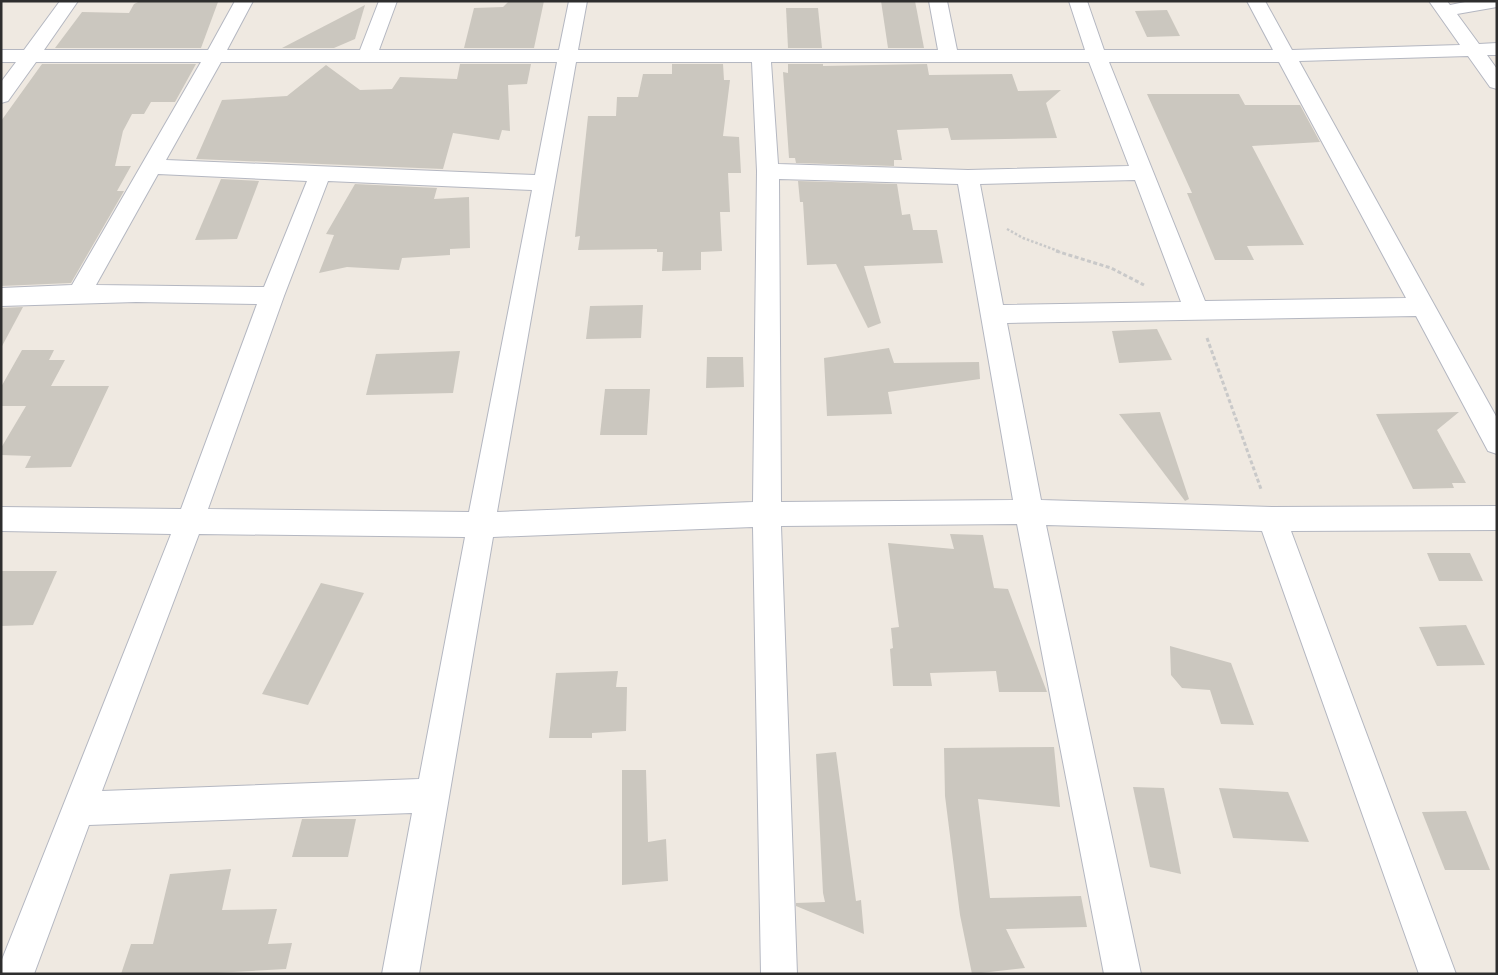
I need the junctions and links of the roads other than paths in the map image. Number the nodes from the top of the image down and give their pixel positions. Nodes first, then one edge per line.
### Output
1 (69, 1) edge
2 (244, 1) edge
3 (388, 1) edge
4 (578, 1) edge
5 (938, 1) edge
6 (1078, 1) edge
7 (1256, 1) edge
8 (1497, 2) edge
9 (1442, 6) edge
10 (1497, 49) edge
11 (1471, 50) junction
12 (1096, 54) junction
13 (1, 56) edge
14 (30, 56) junction
15 (215, 56) junction
16 (367, 56) junction
17 (568, 56) junction
18 (761, 56) junction
19 (949, 56) junction
20 (1286, 56) junction
21 (1497, 83) edge
22 (1, 97) edge
23 (150, 167) junction
24 (768, 171) junction
25 (321, 173) junction
26 (1143, 173) junction
27 (545, 183) junction
28 (969, 187) junction
29 (80, 292) junction
30 (272, 296) junction
31 (1, 297) edge
32 (1423, 307) junction
33 (1192, 311) junction
34 (993, 314) junction
35 (1497, 443) edge
36 (1029, 512) junction
37 (767, 514) junction
38 (1272, 518) junction
39 (1497, 518) edge
40 (1, 519) edge
41 (190, 520) junction
42 (481, 525) junction
43 (433, 795) junction
44 (78, 809) junction
45 (15, 974) edge
46 (400, 974) edge
47 (779, 974) edge
48 (1123, 974) edge
49 (1438, 974) edge

1 - 14 street
2 - 15 street
3 - 16 street
4 - 17 street
5 - 19 street
6 - 12 street
7 - 20 street
8 - 9 street
9 - 11 street
10 - 11 street
11 - 20 street
11 - 21 street
12 - 19 street
12 - 20 street
12 - 26 street
13 - 14 street
14 - 15 street
14 - 22 street
15 - 16 street
15 - 23 street
16 - 17 street
17 - 18 street
17 - 27 street
18 - 19 street
18 - 24 street
20 - 32 street
23 - 25 street
23 - 29 street
24 - 28 street
24 - 37 street
25 - 27 street
25 - 30 street
26 - 28 street
26 - 33 street
27 - 42 street
28 - 34 street
29 - 30 street
29 - 31 street
30 - 41 street
32 - 33 street
32 - 35 street
33 - 34 street
34 - 36 street
36 - 37 street
36 - 38 street
36 - 48 street
37 - 42 street
37 - 47 street
38 - 39 street
38 - 49 street
40 - 41 street
41 - 42 street
41 - 44 street
42 - 43 street
43 - 44 street
43 - 46 street
44 - 45 street

